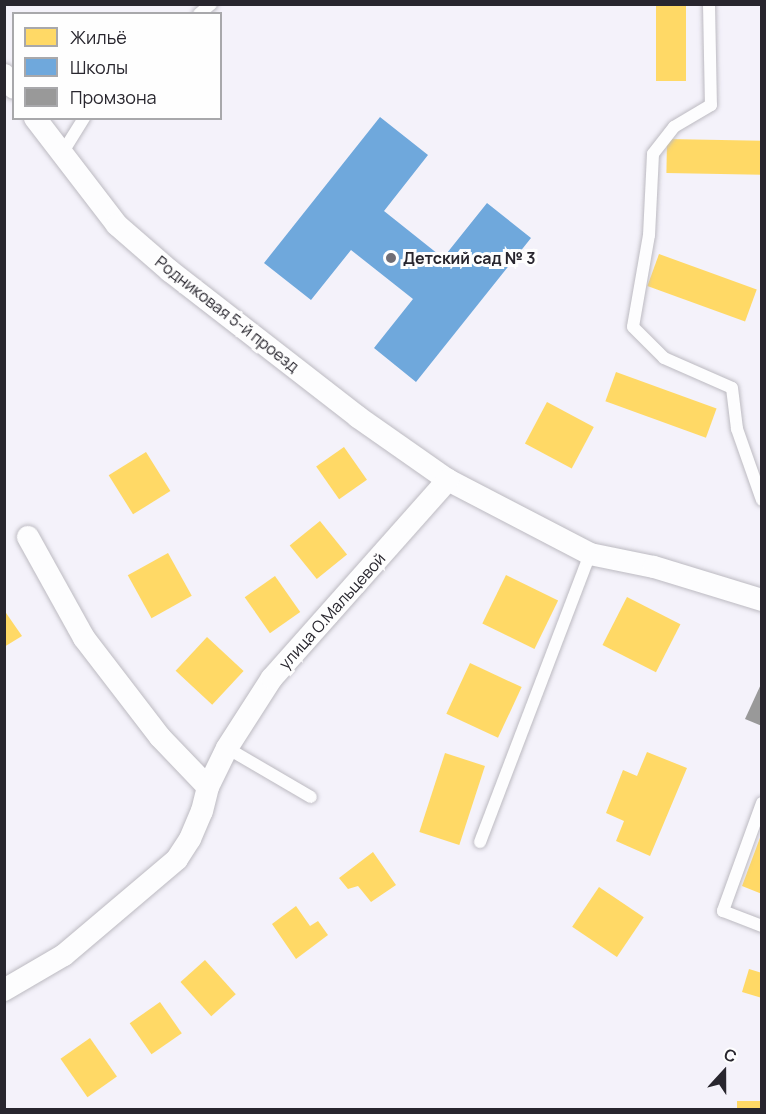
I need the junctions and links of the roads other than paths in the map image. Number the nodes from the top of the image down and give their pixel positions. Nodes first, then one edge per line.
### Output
1 (709, 4) edge
2 (36, 120) edge
3 (83, 120) edge
4 (61, 154) junction
5 (448, 480) junction
6 (762, 500) edge
7 (28, 537) dead end
8 (590, 554) junction
9 (762, 600) edge
10 (227, 748) junction
11 (208, 787) junction
12 (311, 797) dead end
13 (762, 803) edge
14 (480, 842) dead end
15 (762, 926) edge
16 (4, 990) edge

1 - 6 lane
2 - 4 street, Родниковая 5-й проезд
3 - 4 lane
4 - 5 street, Родниковая 5-й проезд
5 - 8 street
5 - 10 street, улица О.Мальцевой
7 - 11 street
8 - 9 street
8 - 14 lane
10 - 11 street, улица О.Мальцевой
10 - 12 lane
11 - 16 street, улица О.Мальцевой
13 - 15 lane

